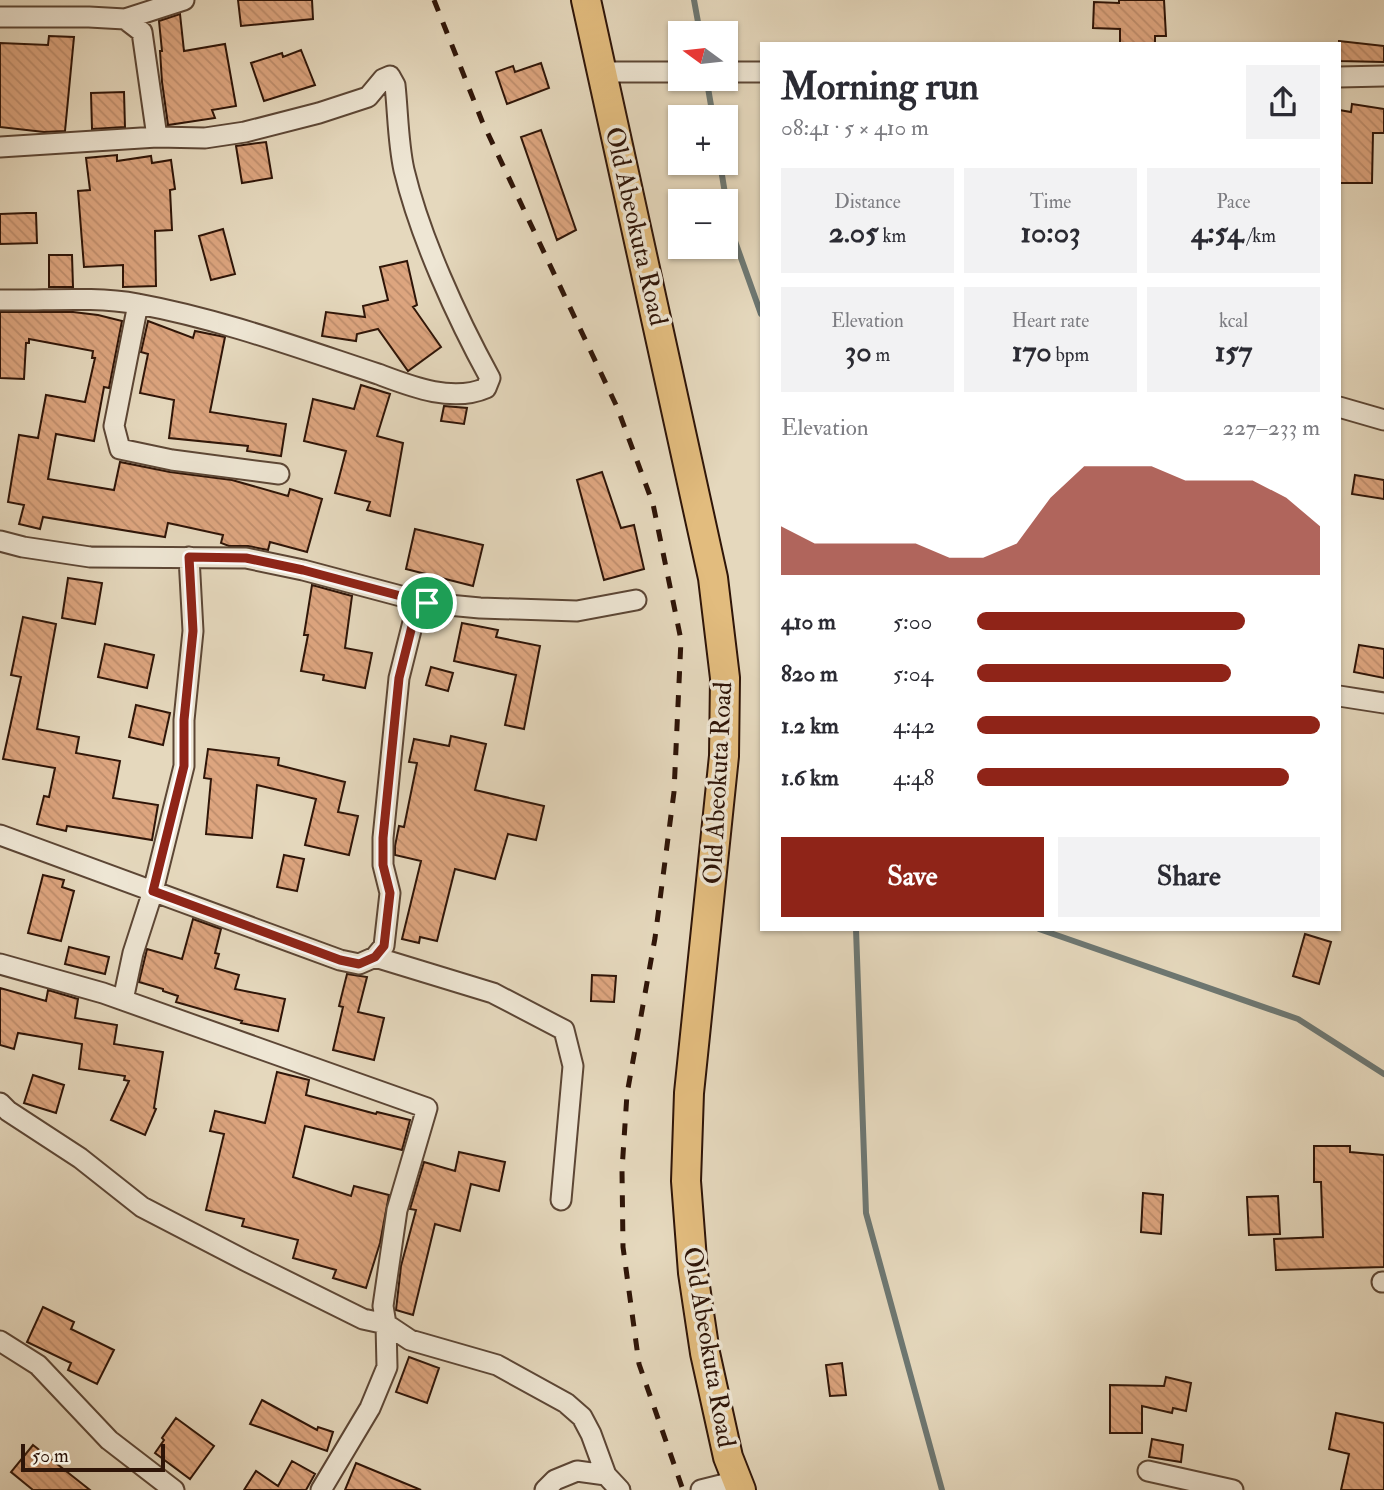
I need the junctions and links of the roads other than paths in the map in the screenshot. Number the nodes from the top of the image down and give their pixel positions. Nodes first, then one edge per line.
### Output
1 (184, 0) edge
2 (586, 0) edge
3 (0, 17) edge
4 (125, 19) junction
5 (602, 72) junction
6 (668, 72) edge
7 (738, 72) edge
8 (760, 72) edge
9 (1384, 76) edge
10 (1341, 77) edge
11 (157, 137) junction
12 (0, 147) edge
13 (0, 300) edge
14 (138, 304) junction
15 (1341, 408) edge
16 (1384, 420) edge
17 (279, 474) dead end
18 (3, 548) edge
19 (189, 557) junction
20 (636, 600) dead end
21 (421, 609) junction
22 (1341, 696) edge
23 (1384, 703) edge
24 (0, 835) edge
25 (153, 891) junction
26 (375, 957) junction
27 (0, 964) edge
28 (123, 1000) junction
29 (0, 1103) edge
30 (561, 1200) dead end
31 (386, 1324) junction
32 (0, 1341) edge
33 (1149, 1471) dead end
34 (606, 1475) junction
35 (739, 1485) edge
36 (174, 1490) edge
37 (321, 1490) edge
38 (545, 1490) edge
39 (620, 1490) edge
40 (701, 1490) edge
41 (1233, 1490) edge

1 - 4 street
2 - 5 highway, Old Abeokuta Road
3 - 4 street
4 - 11 street
5 - 6 street
5 - 35 highway, Old Abeokuta Road
7 - 8 street
9 - 10 street
11 - 12 street
11 - 14 street
13 - 14 street
14 - 17 street
15 - 16 street
18 - 19 street
19 - 21 street
19 - 25 street
20 - 21 street
21 - 26 street
22 - 23 street
24 - 25 street
25 - 26 street
25 - 28 street
26 - 30 street
27 - 28 street
28 - 31 street
29 - 31 street
31 - 34 street
31 - 37 street
32 - 36 street
33 - 41 street
34 - 38 street
34 - 39 street
35 - 40 street

